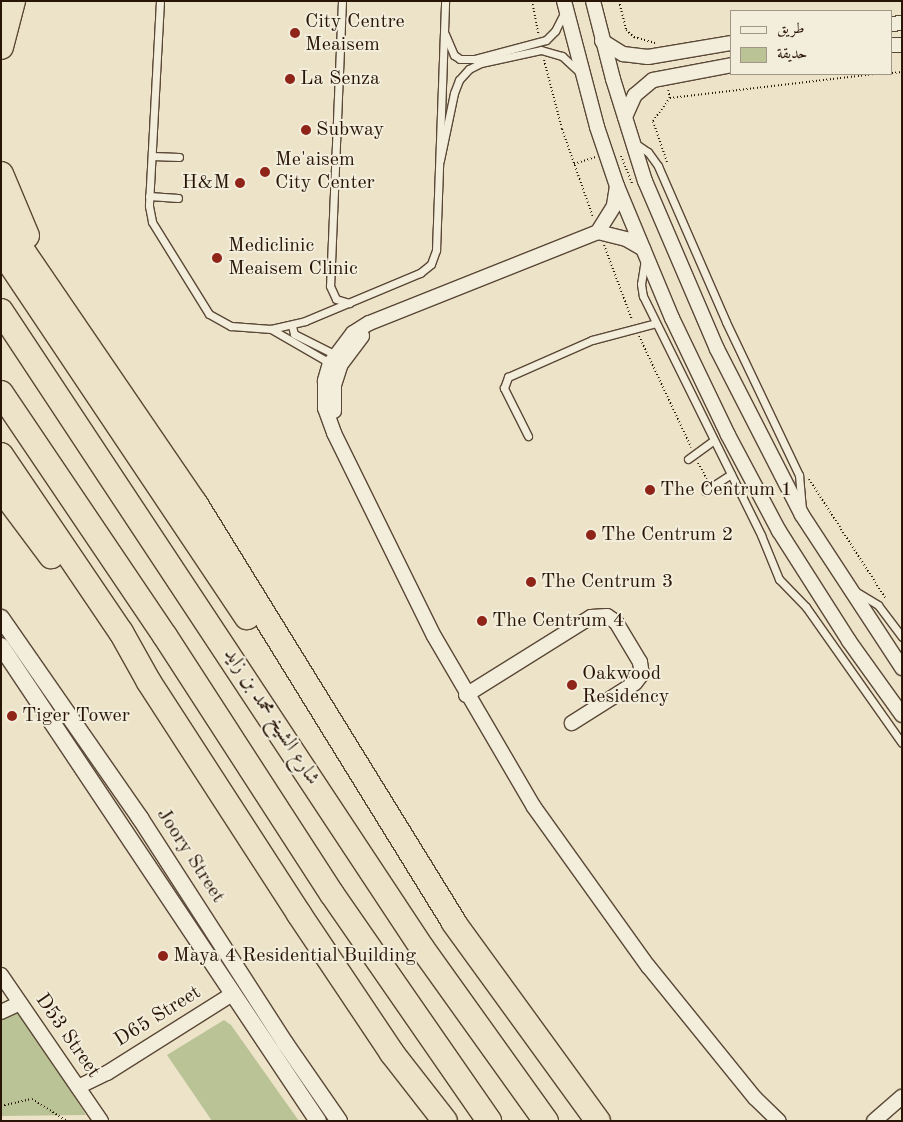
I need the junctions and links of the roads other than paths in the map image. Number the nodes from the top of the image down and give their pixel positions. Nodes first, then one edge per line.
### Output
1 (14, 1) edge
2 (160, 1) edge
3 (342, 1) edge
4 (445, 1) edge
5 (595, 3) edge
6 (565, 5) edge
7 (443, 23) junction
8 (602, 42) junction
9 (730, 43) edge
10 (1, 47) edge
11 (730, 65) edge
12 (580, 74) junction
13 (624, 117) junction
14 (633, 142) junction
15 (152, 156) junction
16 (179, 157) dead end
17 (438, 170) junction
18 (1, 174) edge
19 (617, 186) junction
20 (150, 196) junction
21 (178, 198) dead end
22 (1, 219) edge
23 (598, 232) junction
24 (1, 250) edge
25 (644, 253) junction
26 (350, 303) junction
27 (1, 311) edge
28 (394, 314) junction
29 (69, 320) junction
30 (656, 323) junction
31 (292, 326) junction
32 (270, 329) junction
33 (332, 359) junction
34 (1, 393) edge
35 (528, 436) dead end
36 (714, 440) junction
37 (344, 450) junction
38 (1, 455) edge
39 (688, 459) dead end
40 (731, 474) junction
41 (1, 489) edge
42 (705, 491) dead end
43 (802, 515) junction
44 (849, 590) junction
45 (1, 618) edge
46 (902, 637) edge
47 (20, 642) junction
48 (3, 652) edge
49 (902, 668) edge
50 (149, 682) junction
51 (466, 695) junction
52 (902, 715) edge
53 (572, 723) dead end
54 (902, 743) edge
55 (355, 763) junction
56 (1, 975) edge
57 (231, 995) junction
58 (17, 999) junction
59 (1, 1003) edge
60 (1, 1012) edge
61 (285, 1043) junction
62 (81, 1091) junction
63 (902, 1096) edge
64 (101, 1121) edge
65 (318, 1121) edge
66 (339, 1121) edge
67 (445, 1121) edge
68 (489, 1121) edge
69 (546, 1121) edge
70 (598, 1121) edge
71 (779, 1121) edge
72 (874, 1121) edge

1 - 10 highway
2 - 15 lane
3 - 26 lane
4 - 7 lane
5 - 8 street
6 - 7 lane
6 - 12 street
7 - 17 lane
8 - 9 street
8 - 13 street
11 - 13 street
12 - 17 lane
12 - 19 street
13 - 14 street
14 - 43 street
14 - 43 lane
15 - 16 lane
15 - 20 lane
17 - 26 lane
18 - 29 highway
19 - 23 street
19 - 25 street
20 - 21 lane
20 - 32 lane
22 - 29 highway
23 - 25 street
23 - 28 street
24 - 55 highway
25 - 30 lane
25 - 52 street
26 - 31 lane
27 - 69 highway, شارع الشيخ محمد بن زايد
28 - 33 street
28 - 37 street
29 - 55 highway
30 - 35 lane
30 - 36 lane
31 - 32 lane
31 - 33 lane
32 - 33 lane
33 - 37 street
34 - 68 highway
36 - 39 lane
36 - 40 lane
37 - 51 street
38 - 50 highway
40 - 42 lane
40 - 54 lane
41 - 50 highway
43 - 44 street
44 - 46 lane
44 - 49 street
45 - 47 street, Joory Street
47 - 48 street
47 - 61 street, Joory Street
48 - 57 street, Joory Street
50 - 67 highway
51 - 53 street
51 - 71 street
55 - 70 highway
56 - 58 street, D53 Street
57 - 61 street
57 - 62 street, D65 Street
57 - 65 street, Joory Street
58 - 59 street
58 - 60 street
58 - 62 street, D53 Street
61 - 66 street, Joory Street
62 - 64 street, D53 Street
63 - 72 street

